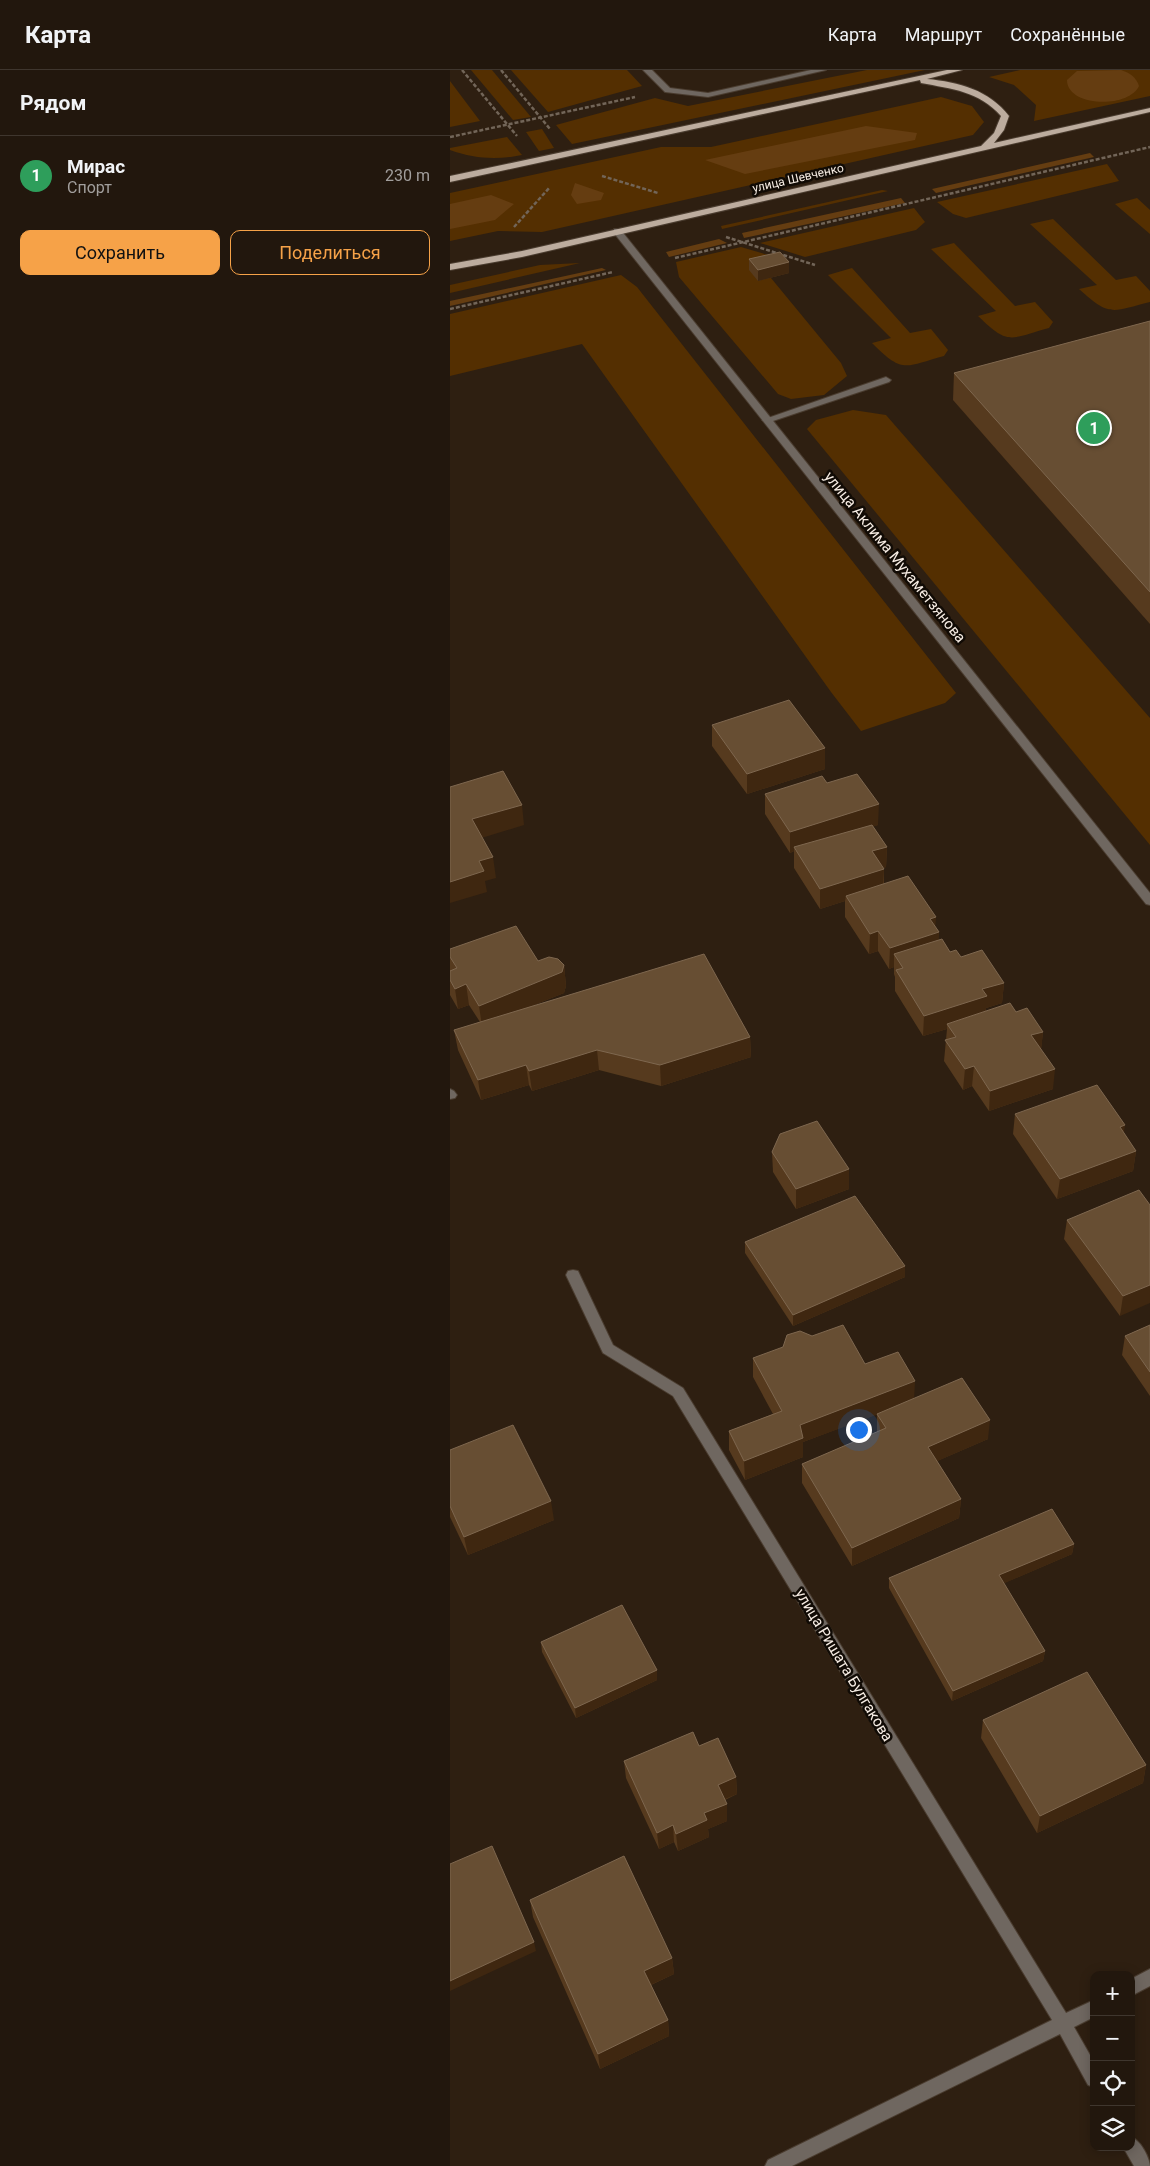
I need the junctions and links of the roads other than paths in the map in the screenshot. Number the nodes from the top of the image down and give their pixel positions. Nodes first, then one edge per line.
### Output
1 (647, 70) edge
2 (822, 70) edge
3 (958, 70) edge
4 (909, 80) junction
5 (1150, 110) edge
6 (982, 150) junction
7 (450, 180) edge
8 (617, 232) junction
9 (450, 267) edge
10 (886, 380) dead end
11 (767, 420) junction
12 (1150, 901) edge
13 (573, 1275) dead end
14 (1150, 1977) edge
15 (1135, 1986) edge
16 (1090, 2010) edge
17 (1064, 2025) junction
18 (1090, 2072) edge
19 (1134, 2151) edge
20 (774, 2166) edge
21 (1143, 2166) edge

1 - 2 street
3 - 4 main road
4 - 6 main road
4 - 7 main road
5 - 6 main road, улица Шевченко
6 - 8 main road, улица Шевченко
8 - 9 main road, улица Шевченко
8 - 11 street, улица Аклима Мухаметзянова
10 - 11 street
11 - 12 street, улица Аклима Мухаметзянова
13 - 17 street, улица Ришата Булгакова
14 - 15 street
16 - 17 street
17 - 18 street, улица Ришата Булгакова
17 - 20 street
19 - 21 street

